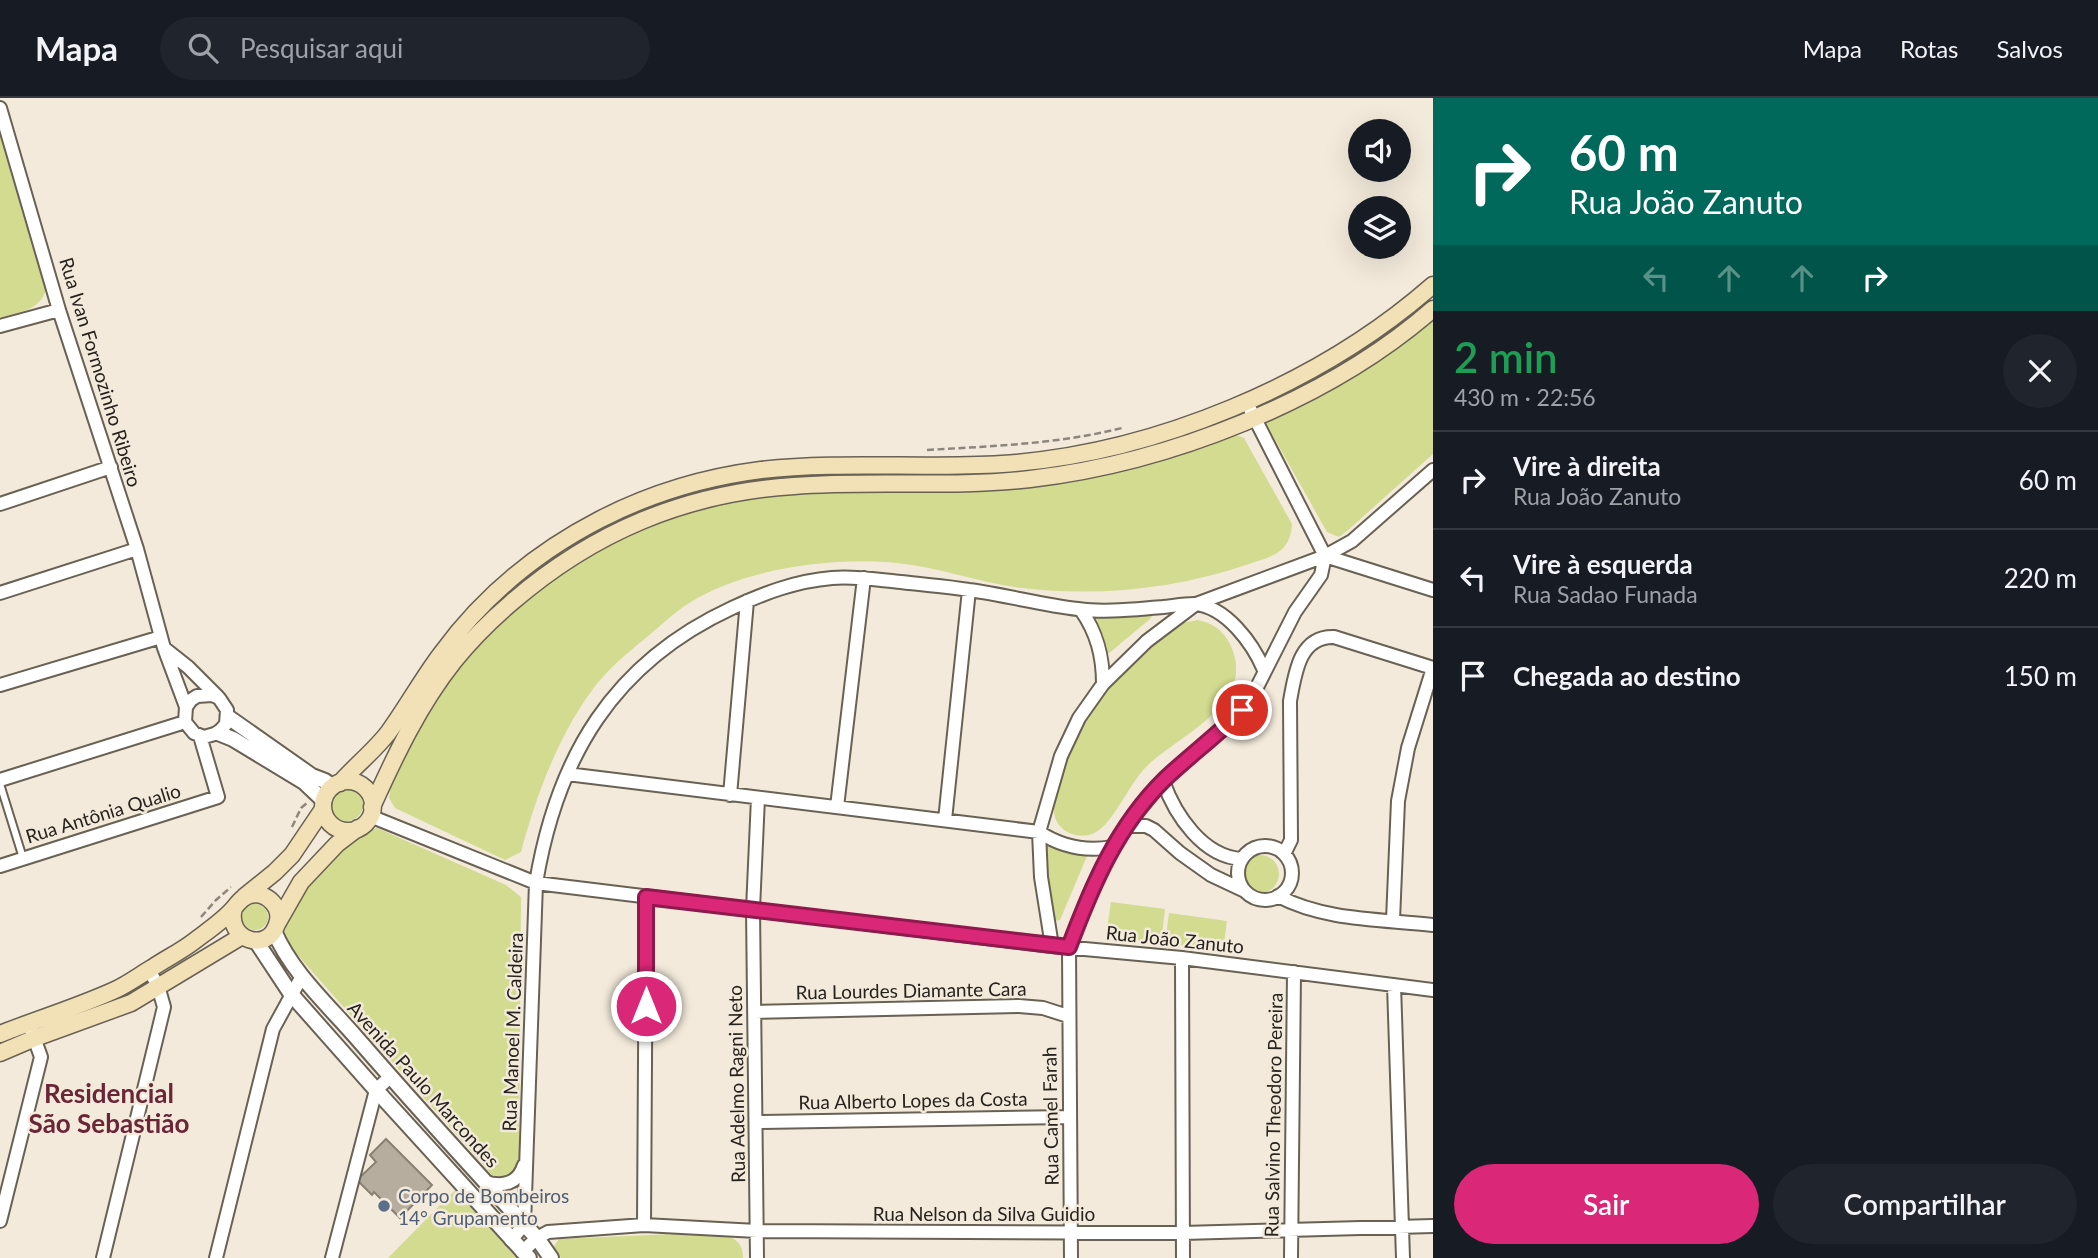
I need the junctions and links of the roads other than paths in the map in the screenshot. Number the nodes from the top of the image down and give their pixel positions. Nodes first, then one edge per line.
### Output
1 (0, 108) edge
2 (1433, 285) edge
3 (1433, 309) edge
4 (59, 310) junction
5 (0, 326) edge
6 (1246, 401) junction
7 (1254, 418) junction
8 (111, 467) junction
9 (1433, 470) edge
10 (0, 504) edge
11 (137, 549) junction
12 (1325, 556) junction
13 (864, 578) junction
14 (969, 590) junction
15 (1433, 590) edge
16 (0, 593) edge
17 (747, 601) junction
18 (1196, 604) junction
19 (1081, 610) junction
20 (162, 643) junction
21 (1433, 668) edge
22 (1264, 670) junction
23 (1103, 684) junction
24 (0, 685) edge
25 (219, 698) junction
26 (186, 707) junction
27 (228, 717) junction
28 (185, 722) junction
29 (218, 733) junction
30 (200, 736) junction
31 (567, 774) junction
32 (1163, 781) junction
33 (0, 782) edge
34 (336, 785) junction
35 (730, 795) junction
36 (758, 798) junction
37 (321, 802) junction
38 (837, 807) junction
39 (371, 812) junction
40 (945, 820) junction
41 (1126, 826) junction
42 (358, 828) junction
43 (1039, 832) junction
44 (1197, 835) junction
45 (1112, 847) junction
46 (1180, 852) junction
47 (1284, 854) junction
48 (23, 858) junction
49 (1242, 859) junction
50 (0, 866) edge
51 (536, 883) junction
52 (1246, 892) junction
53 (1278, 896) junction
54 (238, 897) junction
55 (646, 897) junction
56 (753, 909) junction
57 (1393, 920) junction
58 (1433, 925) edge
59 (275, 928) junction
60 (249, 939) junction
61 (1052, 946) junction
62 (1069, 947) junction
63 (1182, 958) junction
64 (149, 970) junction
65 (1294, 972) junction
66 (302, 976) junction
67 (1394, 985) junction
68 (158, 986) junction
69 (1433, 990) edge
70 (291, 994) junction
71 (754, 1012) junction
72 (1068, 1016) junction
73 (31, 1031) junction
74 (0, 1034) edge
75 (0, 1053) edge
76 (390, 1077) junction
77 (376, 1090) junction
78 (1070, 1117) junction
79 (757, 1122) junction
80 (527, 1158) junction
81 (485, 1182) junction
82 (0, 1221) edge
83 (524, 1225) junction
84 (644, 1225) junction
85 (1433, 1226) edge
86 (1403, 1227) junction
87 (1290, 1230) junction
88 (757, 1231) junction
89 (1070, 1232) junction
90 (1183, 1233) junction
91 (537, 1238) junction
92 (511, 1240) junction
93 (526, 1255) edge
94 (103, 1258) edge
95 (216, 1258) edge
96 (332, 1258) edge
97 (551, 1258) edge
98 (758, 1258) edge
99 (1071, 1258) edge
100 (1183, 1258) edge
101 (1291, 1258) edge
102 (1403, 1258) edge

1 - 4 street, Rua Ivan Formozinho Ribeiro
2 - 6 main road
3 - 7 main road
4 - 5 street
4 - 8 street, Rua Ivan Formozinho Ribeiro
6 - 7 street
6 - 34 main road
7 - 12 street
7 - 39 main road
8 - 10 street
8 - 11 street, Rua Ivan Formozinho Ribeiro
9 - 12 street
11 - 16 street
11 - 20 street, Rua Ivan Formozinho Ribeiro
12 - 15 street
12 - 18 street
12 - 22 street
13 - 14 street, Rua Manoel M. Caldeira
13 - 17 street, Rua Manoel M. Caldeira
13 - 38 street
14 - 19 street, Rua Manoel M. Caldeira
14 - 40 street
17 - 31 street, Rua Manoel M. Caldeira
17 - 35 street
18 - 19 street, Rua Manoel M. Caldeira
18 - 22 street
18 - 23 street
19 - 23 street
20 - 24 street
20 - 25 street
20 - 26 street, Rua Ivan Formozinho Ribeiro
21 - 47 street
21 - 57 street
22 - 32 street
23 - 43 street
25 - 26 street
25 - 27 street
26 - 28 street
27 - 29 street
27 - 34 street
28 - 30 street
28 - 33 street
29 - 30 street
29 - 37 street
30 - 48 street, Rua Antônia Qualio
31 - 35 street
31 - 51 street, Rua Manoel M. Caldeira
32 - 41 street
32 - 44 street
33 - 48 lane
34 - 37 main road
34 - 39 main road
35 - 36 street
36 - 38 street
36 - 56 street, Rua Adelmo Ragni Neto
37 - 42 main road
37 - 54 main road
38 - 40 street
39 - 42 main road
39 - 51 street, Rua João Zanuto
40 - 43 street
41 - 45 street
41 - 46 street
42 - 59 main road
43 - 45 street
43 - 61 street
44 - 46 street
44 - 49 street
45 - 62 street
46 - 52 street
47 - 49 street
47 - 53 street
48 - 50 street, Rua Antônia Qualio
49 - 52 street
51 - 55 street, Rua João Zanuto
51 - 80 street, Rua Manoel M. Caldeira
52 - 53 street
53 - 57 street
54 - 59 main road
54 - 60 main road
54 - 64 main road
55 - 56 street, Rua João Zanuto
55 - 84 street
56 - 61 street, Rua João Zanuto
56 - 71 street, Rua Adelmo Ragni Neto
57 - 58 street
59 - 60 main road
59 - 66 street, Avenida Paulo Marcondes
60 - 68 main road
60 - 70 street, Avenida Paulo Marcondes
61 - 62 street, Rua João Zanuto
62 - 63 street, Rua João Zanuto
62 - 72 street, Rua Camel Farah
63 - 65 street, Rua João Zanuto
63 - 90 street
64 - 68 street
64 - 73 main road
65 - 67 street, Rua João Zanuto
65 - 87 street, Rua Salvino Theodoro Pereira
66 - 70 street
66 - 76 street, Avenida Paulo Marcondes
67 - 69 street, Rua João Zanuto
67 - 86 street
68 - 73 main road
68 - 94 street
70 - 77 street, Avenida Paulo Marcondes
70 - 95 street
71 - 72 street, Rua Lourdes Diamante Cara
71 - 79 street, Rua Adelmo Ragni Neto
72 - 78 street, Rua Camel Farah
73 - 74 main road
73 - 75 main road
73 - 82 street
76 - 77 street
76 - 81 street, Avenida Paulo Marcondes
77 - 92 street, Avenida Paulo Marcondes
77 - 96 street
78 - 79 street, Rua Alberto Lopes da Costa
78 - 89 street, Rua Camel Farah
79 - 88 street, Rua Adelmo Ragni Neto
80 - 81 street
80 - 83 street, Rua Manoel M. Caldeira
81 - 83 street, Avenida Paulo Marcondes
83 - 91 street, Avenida Paulo Marcondes
83 - 92 street
84 - 88 street, Rua Nelson da Silva Guidio
84 - 91 street, Rua Nelson da Silva Guidio
85 - 86 street, Rua Nelson da Silva Guidio
86 - 87 street, Rua Nelson da Silva Guidio
86 - 102 street
87 - 90 street, Rua Nelson da Silva Guidio
87 - 101 street, Rua Salvino Theodoro Pereira
88 - 89 street, Rua Nelson da Silva Guidio
88 - 98 street, Rua Adelmo Ragni Neto
89 - 90 street, Rua Nelson da Silva Guidio
89 - 99 street, Rua Camel Farah
90 - 100 street
91 - 93 street
91 - 97 street, Avenida Paulo Marcondes
92 - 93 street, Avenida Paulo Marcondes

